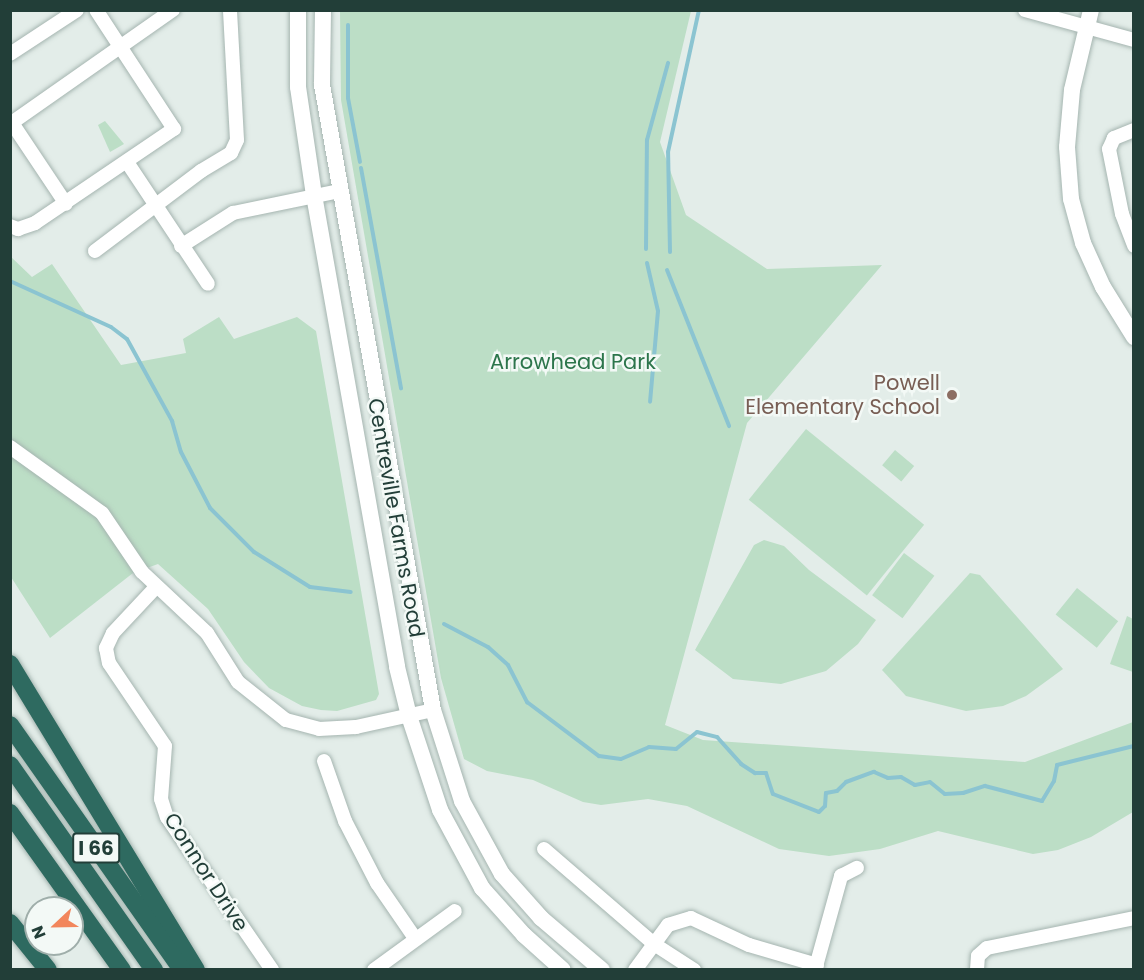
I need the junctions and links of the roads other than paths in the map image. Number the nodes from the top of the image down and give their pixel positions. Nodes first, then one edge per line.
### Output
1 (77, 10) edge
2 (96, 10) edge
3 (173, 10) edge
4 (230, 10) edge
5 (298, 10) edge
6 (322, 10) edge
7 (1025, 10) edge
8 (1091, 10) edge
9 (157, 15) edge
10 (1087, 27) junction
11 (1134, 40) edge
12 (120, 48) junction
13 (10, 54) edge
14 (11, 124) edge
15 (1134, 130) edge
16 (127, 162) junction
17 (339, 191) junction
18 (314, 195) junction
19 (66, 204) junction
20 (155, 207) junction
21 (10, 226) edge
22 (181, 246) junction
23 (1134, 246) edge
24 (95, 251) dead end
25 (208, 284) dead end
26 (1134, 337) edge
27 (10, 447) edge
28 (156, 587) junction
29 (10, 664) edge
30 (432, 710) junction
31 (409, 716) junction
32 (10, 725) edge
33 (324, 761) dead end
34 (10, 765) edge
35 (10, 813) edge
36 (544, 849) dead end
37 (857, 868) dead end
38 (455, 911) dead end
39 (1134, 918) edge
40 (10, 923) edge
41 (10, 937) edge
42 (415, 938) junction
43 (654, 944) junction
44 (816, 967) edge
45 (34, 969) edge
46 (48, 969) edge
47 (122, 969) edge
48 (154, 969) edge
49 (182, 969) edge
50 (196, 969) edge
51 (272, 969) edge
52 (374, 969) edge
53 (563, 969) edge
54 (602, 969) edge
55 (635, 969) edge
56 (694, 969) edge
57 (977, 969) edge

1 - 13 street
2 - 12 street
3 - 9 street
4 - 20 street
5 - 18 street, Centreville Farms Road
6 - 17 street, Centreville Farms Road
7 - 10 street
8 - 10 street
9 - 12 street
10 - 11 street
10 - 26 street
12 - 14 street
12 - 16 street
14 - 19 street
15 - 23 street
16 - 19 street
16 - 20 street
17 - 18 street
17 - 30 street, Centreville Farms Road
18 - 22 street
18 - 31 street, Centreville Farms Road
19 - 21 street
20 - 22 street
20 - 24 street
22 - 25 street
27 - 28 street
28 - 31 street
28 - 51 street, Connor Drive
29 - 50 highway
30 - 31 street
30 - 54 street, Centreville Farms Road
31 - 53 street, Centreville Farms Road
32 - 49 highway, I 66
33 - 42 street
34 - 48 highway
35 - 47 highway
36 - 43 street
37 - 44 street
38 - 42 street
39 - 57 street
40 - 46 highway
41 - 45 highway
42 - 52 street
43 - 44 street
43 - 55 street
43 - 56 street

